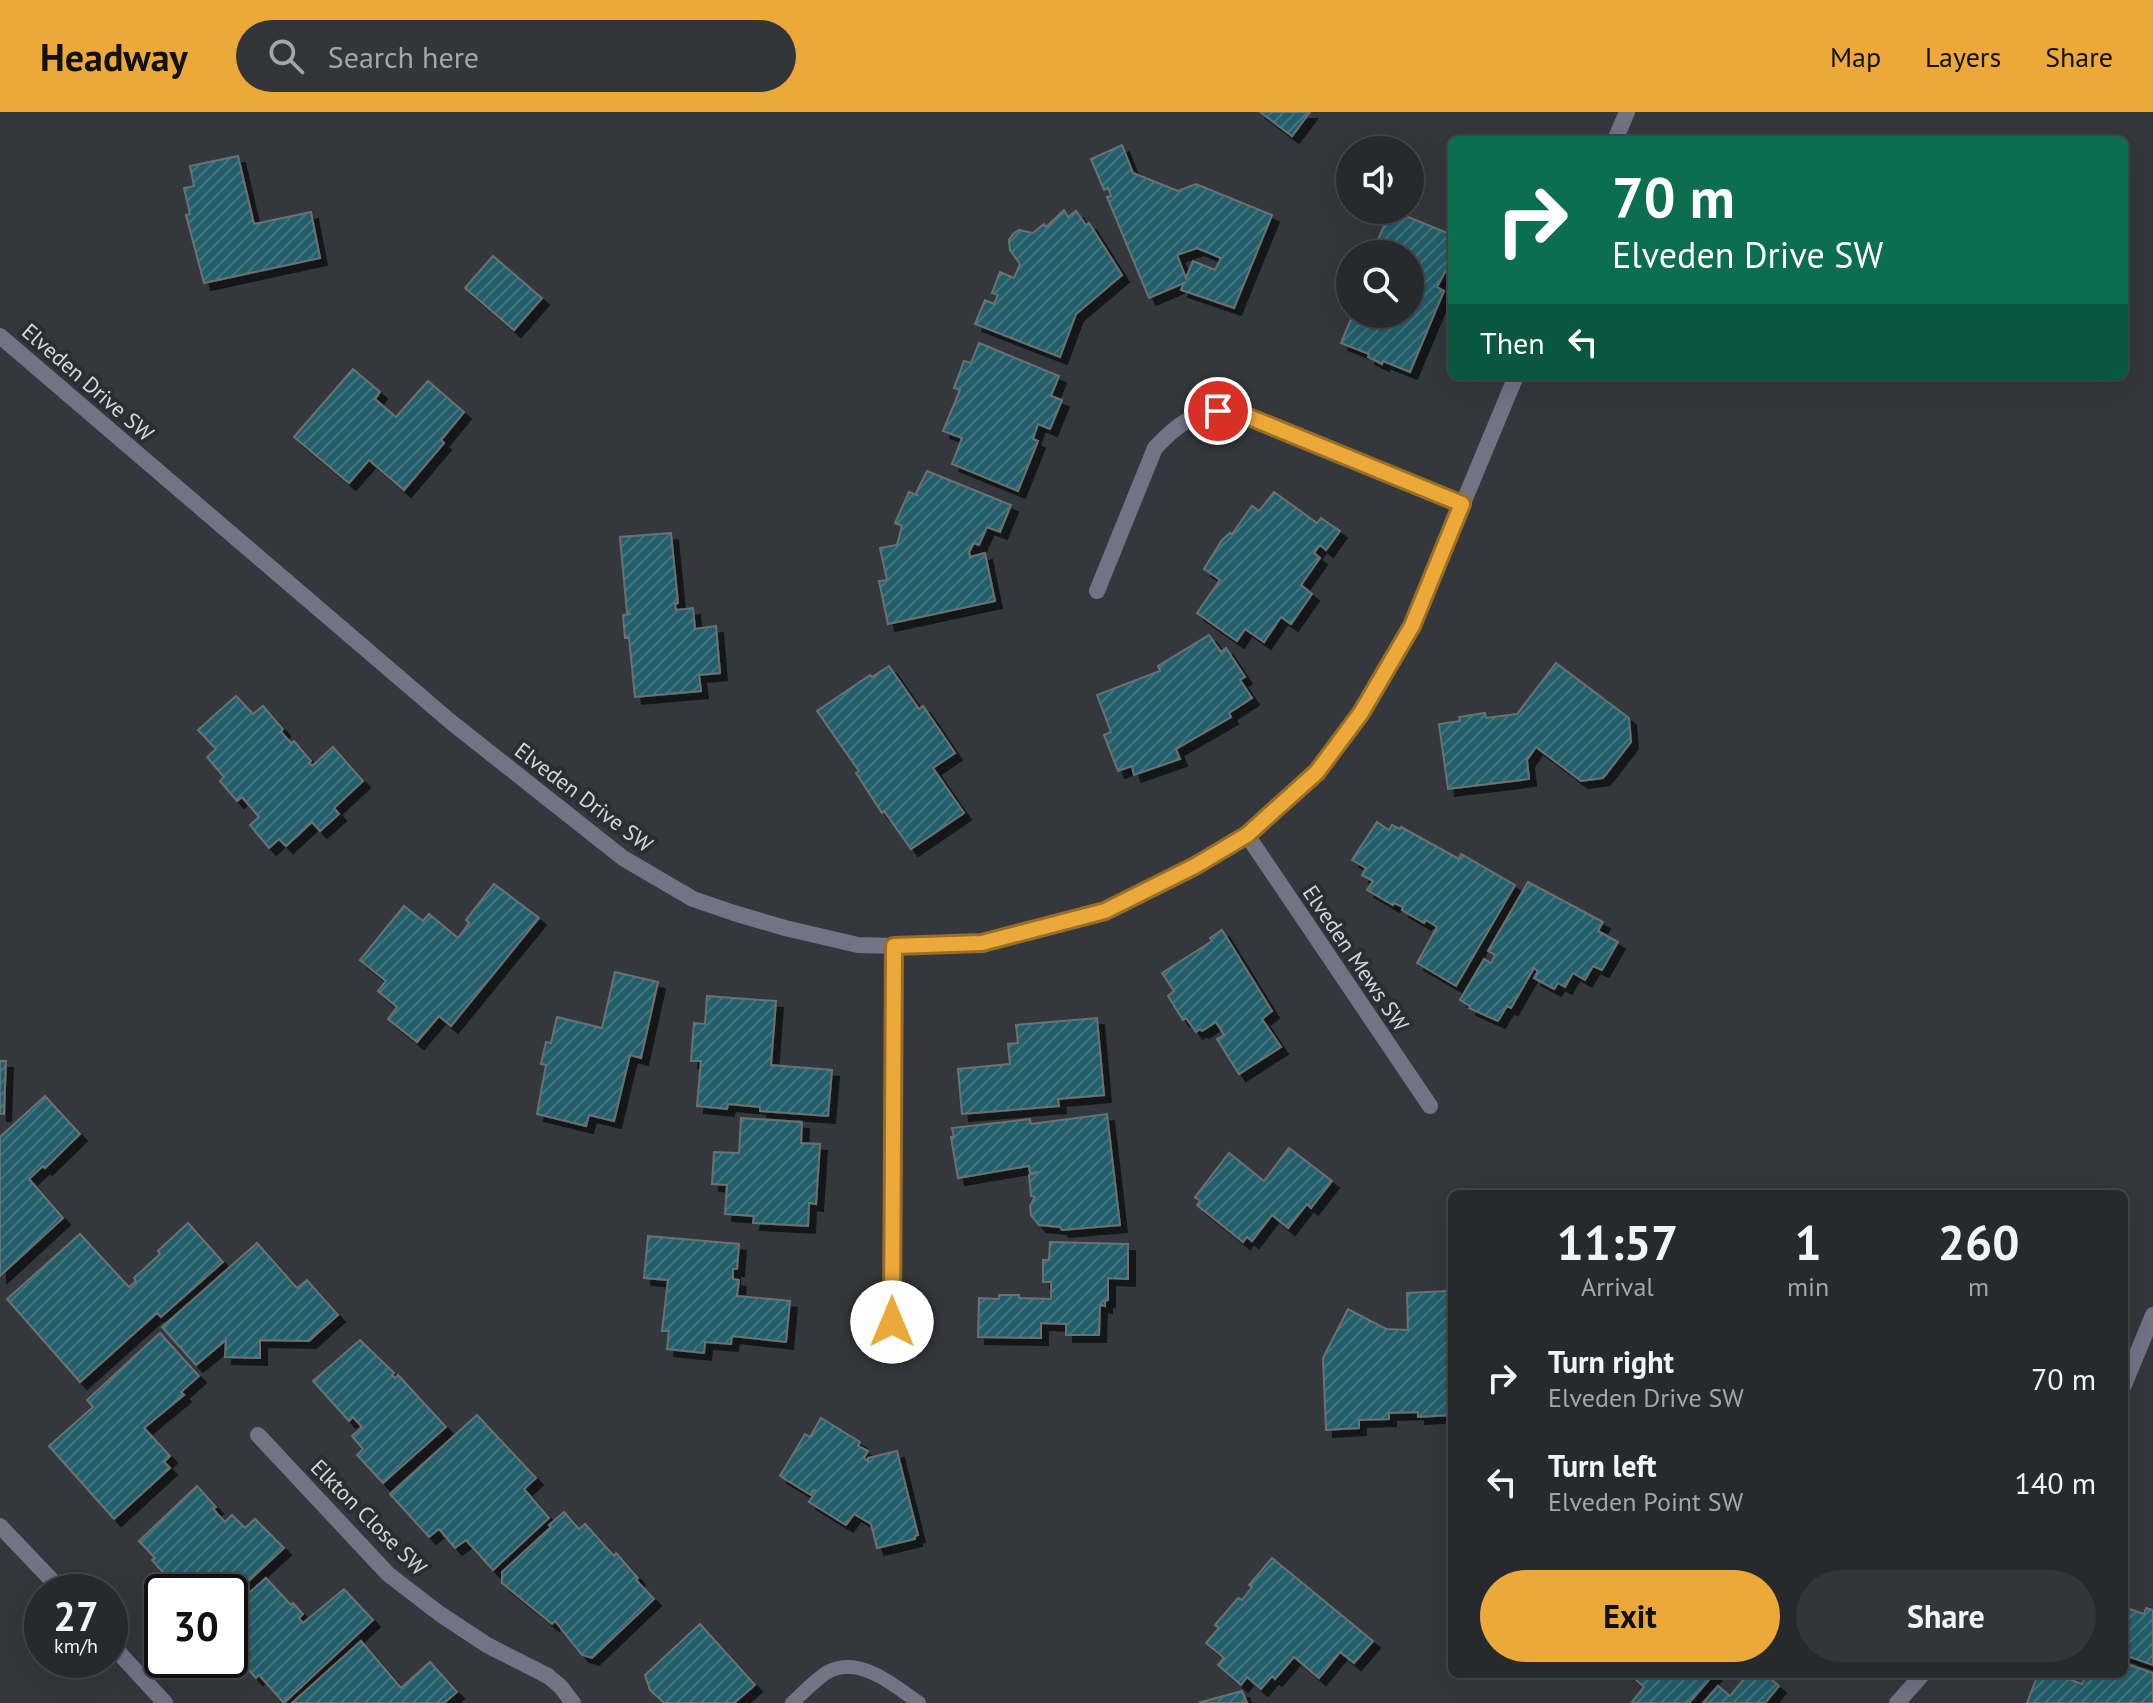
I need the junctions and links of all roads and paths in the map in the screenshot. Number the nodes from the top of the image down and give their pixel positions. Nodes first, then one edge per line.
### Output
1 (1627, 112) edge
2 (1617, 136) edge
3 (0, 336) edge
4 (1514, 380) edge
5 (1462, 504) junction
6 (1097, 591) dead end
7 (1247, 835) junction
8 (894, 946) junction
9 (1430, 1106) dead end
10 (2153, 1315) edge
11 (892, 1322) dead end
12 (2128, 1375) edge
13 (258, 1435) dead end
14 (0, 1526) edge
15 (46, 1574) edge
16 (128, 1663) edge
17 (1919, 1678) edge
18 (165, 1703) edge
19 (573, 1703) edge
20 (792, 1703) edge
21 (919, 1703) edge
22 (1897, 1703) edge

1 - 2 street
3 - 8 street, Elveden Drive SW
4 - 5 street, Elveden Drive SW
5 - 6 street
5 - 7 street, Elveden Drive SW
7 - 8 street, Elveden Drive SW
7 - 9 street, Elveden Mews SW
8 - 11 street
10 - 12 street
13 - 19 street, Elkton Close SW
14 - 15 street
16 - 18 street
17 - 22 street
20 - 21 lane

